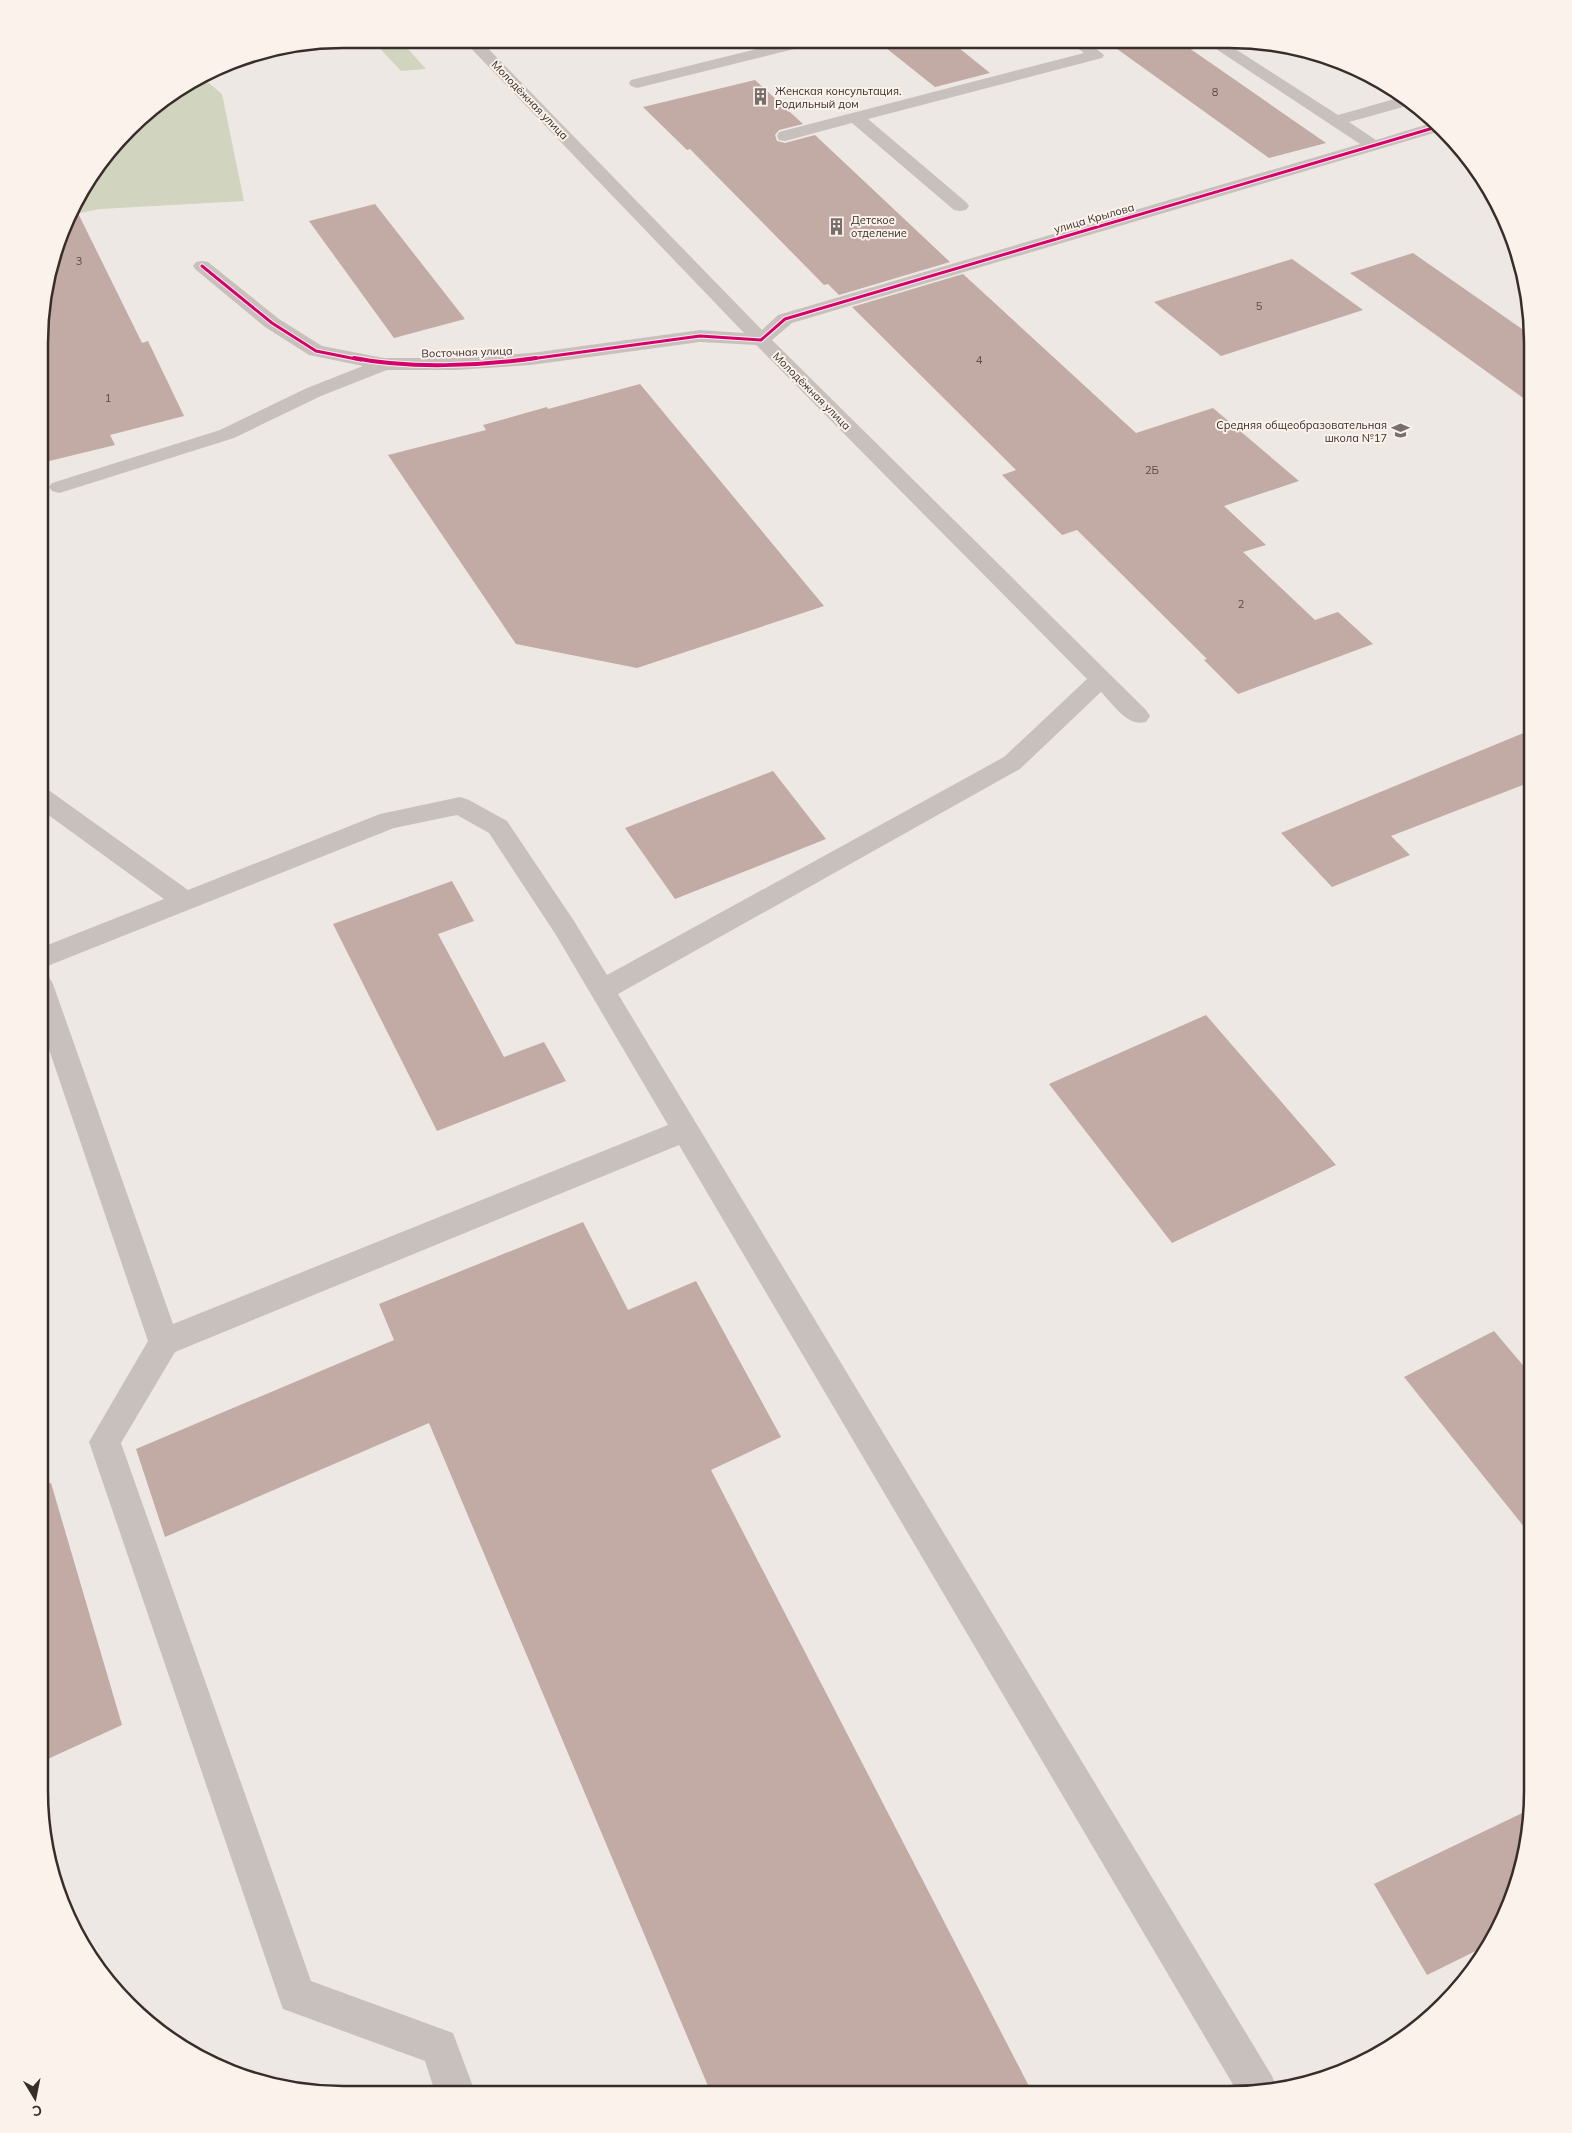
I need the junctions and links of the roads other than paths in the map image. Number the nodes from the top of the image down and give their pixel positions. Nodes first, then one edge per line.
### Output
1 (479, 48) edge
2 (779, 48) edge
3 (1086, 48) edge
4 (1223, 48) edge
5 (637, 83) dead end
6 (1400, 102) edge
7 (856, 118) junction
8 (1336, 121) junction
9 (1432, 128) edge
10 (785, 136) dead end
11 (1374, 146) junction
12 (960, 206) dead end
13 (202, 266) dead end
14 (761, 340) junction
15 (384, 364) junction
16 (59, 487) dead end
17 (1101, 679) junction
18 (1138, 716) dead end
19 (47, 802) edge
20 (186, 902) junction
21 (47, 957) edge
22 (602, 990) junction
23 (47, 1004) edge
24 (686, 1130) junction
25 (164, 1342) junction
26 (1255, 2084) edge
27 (453, 2086) edge

1 - 14 street, Молодёжная улица
2 - 5 street
3 - 7 street
4 - 8 street
6 - 8 street
7 - 10 street
7 - 12 street
8 - 11 street
9 - 11 street, улица Крылова
11 - 14 street, улица Крылова
13 - 15 street, Восточная улица
14 - 15 street, Восточная улица
14 - 17 street, Молодёжная улица
15 - 16 street
17 - 18 street, Молодёжная улица
17 - 22 street
19 - 20 street
20 - 21 street
20 - 22 street
22 - 24 street
23 - 25 street
24 - 25 street
24 - 26 street
25 - 27 street

